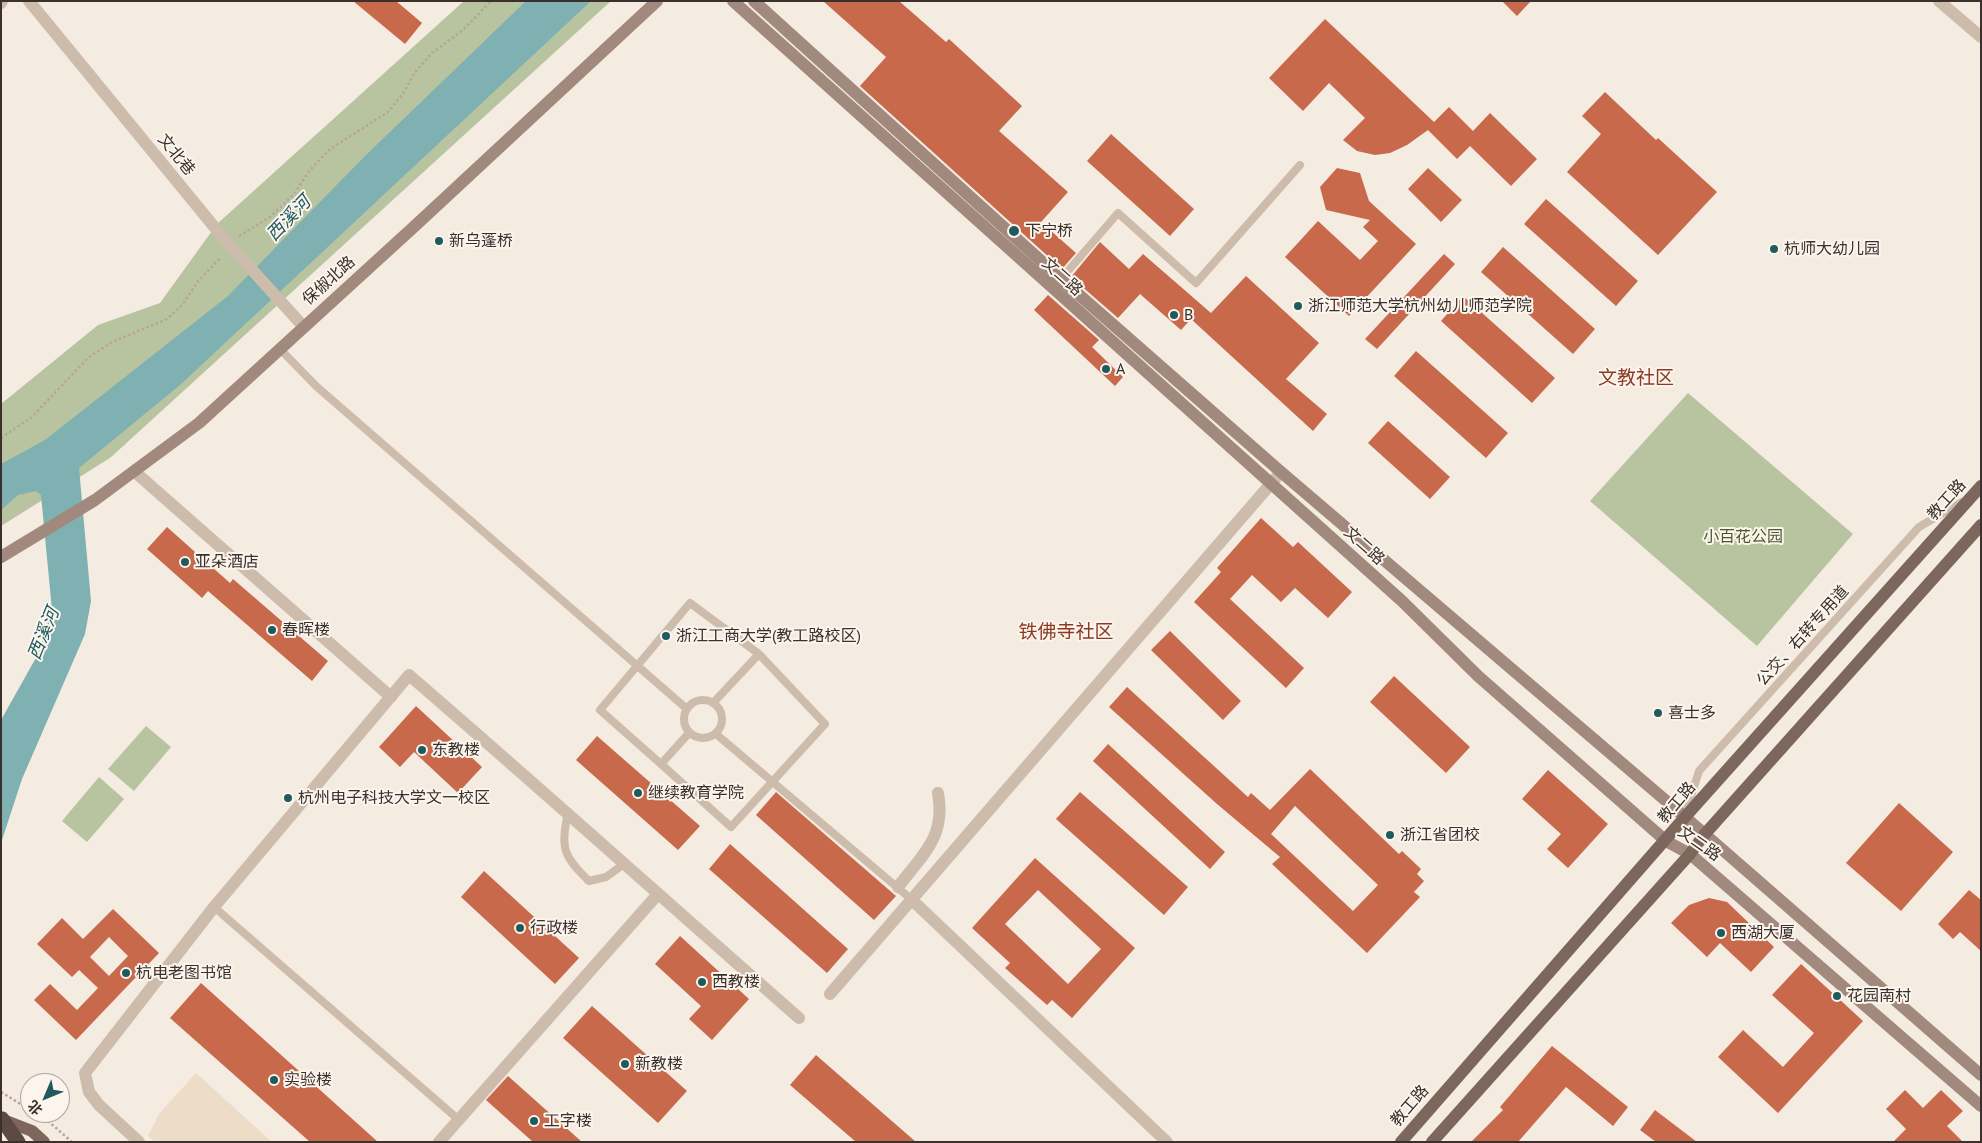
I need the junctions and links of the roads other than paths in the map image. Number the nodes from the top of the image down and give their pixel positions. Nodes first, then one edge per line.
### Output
1 (29, 1) edge
2 (656, 1) edge
3 (733, 1) edge
4 (754, 1) edge
5 (1939, 1) edge
6 (1981, 37) edge
7 (1300, 165) dead end
8 (1061, 279) junction
9 (303, 326) junction
10 (279, 348) junction
11 (135, 472) junction
12 (1281, 472) junction
13 (1270, 485) junction
14 (1981, 486) edge
15 (1970, 498) junction
16 (1981, 525) edge
17 (1, 558) edge
18 (759, 654) junction
19 (637, 666) junction
20 (390, 697) junction
21 (713, 703) junction
22 (687, 709) junction
23 (690, 733) junction
24 (716, 734) junction
25 (661, 764) junction
26 (773, 782) junction
27 (938, 793) dead end
28 (568, 812) junction
29 (1685, 817) junction
30 (1704, 835) junction
31 (1666, 841) junction
32 (1690, 854) junction
33 (624, 864) junction
34 (898, 887) junction
35 (658, 894) junction
36 (911, 899) junction
37 (214, 907) junction
38 (830, 994) dead end
39 (799, 1018) dead end
40 (1981, 1075) edge
41 (1981, 1106) edge
42 (2, 1119) edge
43 (458, 1120) junction
44 (18, 1142) edge
45 (44, 1142) edge
46 (140, 1142) edge
47 (439, 1142) edge
48 (1167, 1142) edge
49 (1401, 1142) edge
50 (1432, 1142) edge

1 - 9 street, 文北巷
2 - 9 main road, 保俶北路
3 - 13 main road, 文二路
4 - 8 main road, 文二路
5 - 6 street
7 - 8 lane
8 - 12 main road, 文二路
9 - 10 main road, 保俶北路
10 - 11 main road, 保俶北路
10 - 19 lane
11 - 17 main road, 保俶北路
11 - 20 street
12 - 13 street
12 - 29 main road, 文二路
13 - 31 main road, 文二路
13 - 36 street
14 - 15 main road, 教工路
15 - 29 main road, 教工路
15 - 29 lane, 公交、右转专用道
16 - 30 main road
18 - 19 lane
18 - 21 lane
18 - 26 lane
19 - 22 lane
19 - 25 lane
20 - 28 street
20 - 37 street
21 - 22 lane
21 - 24 lane
22 - 23 lane
23 - 24 lane
23 - 25 lane
24 - 26 lane
25 - 26 lane
26 - 34 lane
27 - 34 street
28 - 33 street
28 - 33 lane
29 - 30 main road, 文二路
29 - 31 main road, 教工路
30 - 32 main road
30 - 40 main road, 文二路
31 - 32 main road, 文二路
31 - 49 main road, 教工路
32 - 41 main road, 文二路
32 - 50 main road
33 - 35 street
34 - 36 lane
35 - 39 street
35 - 43 street
36 - 38 street
36 - 48 street
37 - 43 lane
37 - 46 street
42 - 44 highway
42 - 45 main road
43 - 47 street

